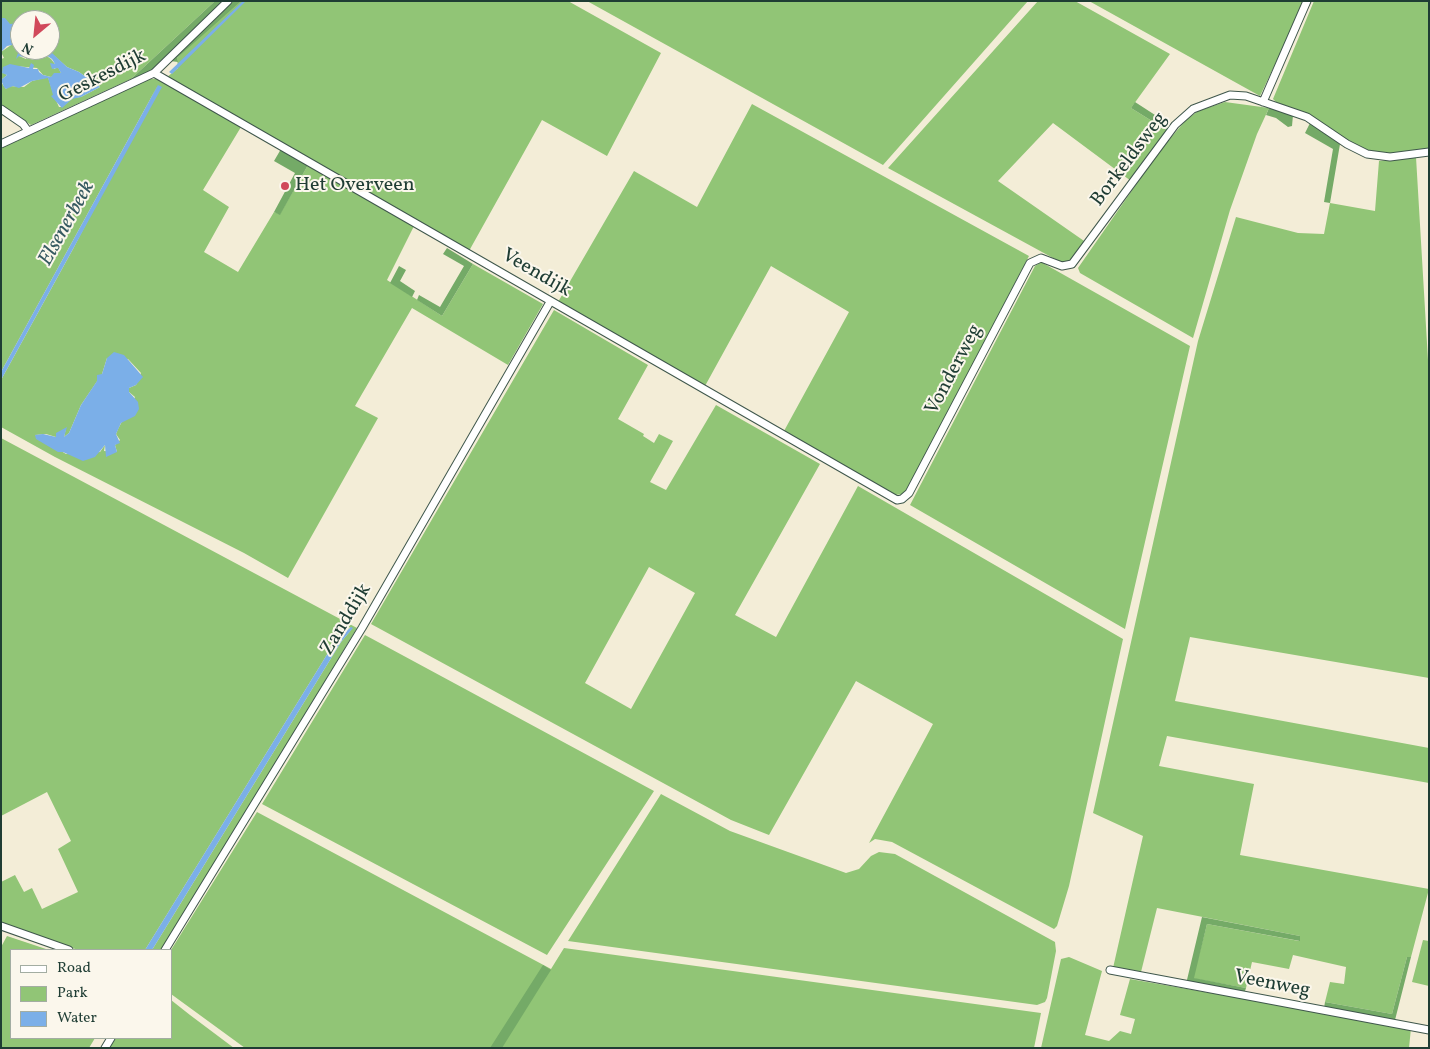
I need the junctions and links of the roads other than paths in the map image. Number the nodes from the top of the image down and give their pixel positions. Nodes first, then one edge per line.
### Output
1 (228, 1) edge
2 (1307, 1) edge
3 (154, 73) junction
4 (1263, 102) junction
5 (1, 109) edge
6 (28, 131) junction
7 (1, 144) edge
8 (1429, 152) edge
9 (1038, 258) joint
10 (550, 302) junction
11 (902, 499) joint
12 (1, 926) edge
13 (66, 949) edge
14 (166, 949) edge
15 (1110, 970) dead end
16 (1429, 1030) edge

1 - 3 street, Geskesdijk
2 - 4 street
3 - 6 street, Geskesdijk
3 - 10 street, Veendijk
4 - 8 street, Borkeldsweg
4 - 9 street, Borkeldsweg
5 - 6 street
6 - 7 street, Geskesdijk
9 - 11 street, Vonderweg
10 - 11 street, Veendijk
10 - 14 street, Zanddijk
12 - 13 street
15 - 16 street, Veenweg

